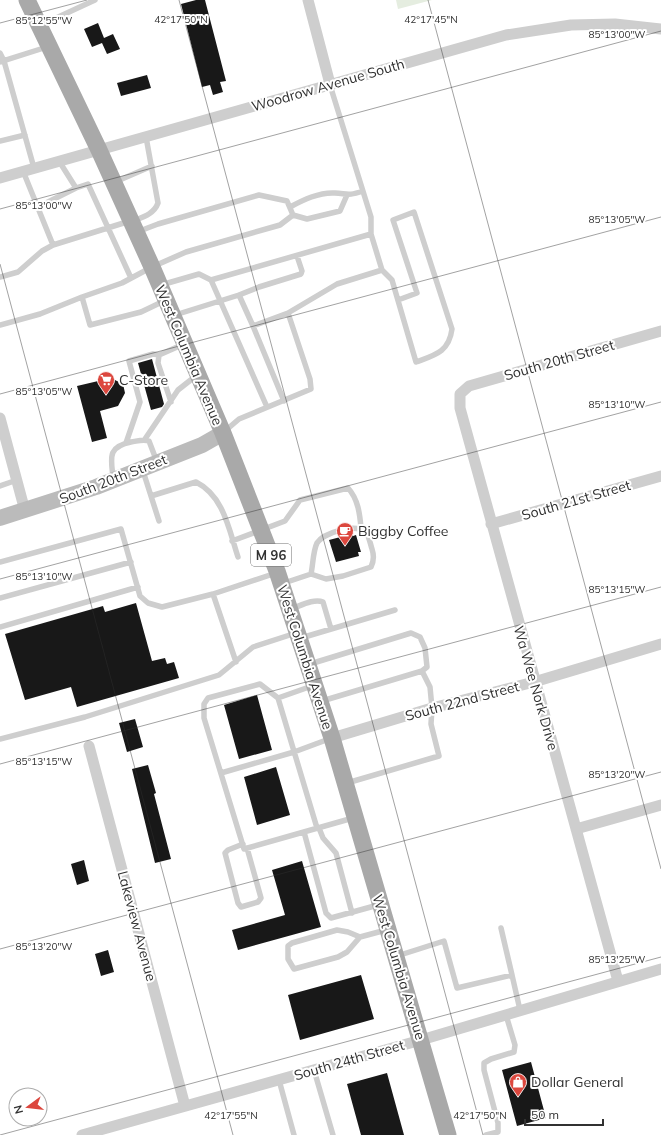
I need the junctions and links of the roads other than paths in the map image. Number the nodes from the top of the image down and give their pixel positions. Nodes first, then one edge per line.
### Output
1 (27, 0) edge
2 (95, 0) edge
3 (308, 0) edge
4 (40, 26) junction
5 (661, 29) edge
6 (50, 47) junction
7 (0, 54) edge
8 (2, 61) edge
9 (330, 84) junction
10 (25, 135) junction
11 (146, 137) junction
12 (0, 141) edge
13 (99, 150) junction
14 (59, 161) junction
15 (152, 166) junction
16 (28, 170) junction
17 (0, 178) edge
18 (113, 182) junction
19 (76, 188) junction
20 (363, 192) junction
21 (347, 195) junction
22 (38, 207) junction
23 (290, 207) junction
24 (293, 215) junction
25 (132, 225) junction
26 (108, 227) junction
27 (370, 234) junction
28 (53, 245) junction
29 (297, 256) junction
30 (152, 267) junction
31 (382, 270) junction
32 (0, 277) edge
33 (131, 278) junction
34 (212, 280) junction
35 (162, 292) junction
36 (239, 295) junction
37 (82, 297) junction
38 (398, 300) junction
39 (221, 302) junction
40 (288, 313) junction
41 (173, 316) junction
42 (0, 325) edge
43 (253, 326) junction
44 (661, 331) edge
45 (185, 344) junction
46 (159, 355) junction
47 (198, 374) junction
48 (460, 394) joint
49 (284, 401) junction
50 (171, 402) junction
51 (267, 407) junction
52 (0, 418) edge
53 (223, 433) junction
54 (144, 440) junction
55 (126, 443) junction
56 (157, 462) junction
57 (142, 469) junction
58 (661, 476) edge
59 (17, 480) junction
60 (114, 480) junction
61 (0, 486) edge
62 (151, 496) junction
63 (25, 511) junction
64 (0, 518) edge
65 (159, 521) dead end
66 (491, 524) junction
67 (361, 529) junction
68 (262, 531) junction
69 (232, 541) junction
70 (238, 558) dead end
71 (0, 562) edge
72 (130, 562) junction
73 (312, 574) junction
74 (280, 578) junction
75 (138, 587) junction
76 (213, 594) junction
77 (0, 598) edge
78 (290, 609) junction
79 (395, 610) dead end
80 (0, 627) edge
81 (331, 629) junction
82 (298, 635) junction
83 (661, 644) edge
84 (236, 662) junction
85 (308, 665) junction
86 (422, 671) junction
87 (534, 682) junction
88 (314, 685) junction
89 (278, 698) junction
90 (320, 701) junction
91 (432, 708) junction
92 (332, 738) junction
93 (0, 739) edge
94 (89, 746) dead end
95 (294, 752) junction
96 (221, 773) junction
97 (345, 784) junction
98 (661, 805) edge
99 (355, 817) junction
100 (318, 828) junction
101 (576, 829) junction
102 (304, 832) junction
103 (245, 846) junction
104 (381, 905) junction
105 (352, 913) junction
106 (501, 928) dead end
107 (388, 930) junction
108 (360, 937) junction
109 (396, 956) junction
110 (661, 969) edge
111 (512, 975) junction
112 (618, 981) junction
113 (520, 1010) junction
114 (506, 1014) junction
115 (421, 1040) junction
116 (314, 1070) junction
117 (279, 1080) junction
118 (185, 1106) junction
119 (82, 1135) edge
120 (294, 1135) edge
121 (333, 1135) edge
122 (448, 1135) edge
123 (486, 1135) edge

1 - 4 main road, West Columbia Avenue / M 96
2 - 4 lane
3 - 9 street
4 - 6 main road, West Columbia Avenue / M 96
5 - 9 street, Woodrow Avenue South
6 - 8 lane
6 - 13 main road, West Columbia Avenue / M 96
7 - 8 lane
8 - 10 lane
9 - 11 street, Woodrow Avenue South
9 - 20 lane
10 - 12 lane
10 - 16 lane
11 - 13 street, Woodrow Avenue South
11 - 15 lane
13 - 14 street, Woodrow Avenue South
13 - 18 main road, West Columbia Avenue / M 96
14 - 16 street, Woodrow Avenue South
14 - 19 lane
15 - 18 lane
15 - 25 lane
16 - 17 street, Woodrow Avenue South
16 - 22 lane
18 - 25 main road, West Columbia Avenue / M 96
19 - 22 lane
19 - 26 lane
20 - 21 lane
20 - 27 lane
21 - 23 lane
21 - 24 lane
22 - 28 lane
23 - 24 lane
23 - 25 lane
24 - 30 lane
25 - 26 lane
25 - 30 main road, West Columbia Avenue / M 96
26 - 28 lane
26 - 33 lane
27 - 29 lane
27 - 31 lane
28 - 32 lane
29 - 34 lane
29 - 36 lane
30 - 33 lane
30 - 35 main road, West Columbia Avenue / M 96
31 - 38 lane
31 - 40 lane
33 - 37 lane
34 - 35 lane
34 - 39 lane
35 - 37 lane
35 - 41 main road, West Columbia Avenue / M 96
36 - 39 lane
36 - 43 lane
37 - 42 lane
38 - 38 lane
39 - 41 lane
39 - 51 lane
40 - 43 lane
40 - 49 lane
41 - 45 main road, West Columbia Avenue / M 96
43 - 49 lane
44 - 48 street, South 20th Street
45 - 46 lane
45 - 47 main road, West Columbia Avenue / M 96
46 - 50 lane
46 - 55 lane
47 - 50 lane
47 - 53 main road, West Columbia Avenue / M 96
48 - 66 street, Wa Wee Nork Drive
49 - 51 lane
50 - 54 lane
51 - 53 lane
52 - 59 street
53 - 56 main road, South 20th Street
53 - 68 main road, West Columbia Avenue / M 96
54 - 55 lane
54 - 56 lane
55 - 60 lane
56 - 57 main road, South 20th Street
57 - 60 main road, South 20th Street
57 - 62 lane
58 - 66 street, South 21st Street
59 - 61 lane
59 - 63 street
60 - 63 main road, South 20th Street
62 - 65 lane
62 - 69 lane
63 - 64 main road, South 20th Street
66 - 87 street, Wa Wee Nork Drive
67 - 68 lane
67 - 73 lane
67 - 73 lane
68 - 69 lane
68 - 74 main road, West Columbia Avenue / M 96
69 - 70 lane
71 - 72 lane
72 - 75 lane
72 - 77 lane
73 - 74 lane
74 - 76 lane
74 - 78 main road, West Columbia Avenue / M 96
75 - 76 lane
75 - 80 lane
76 - 84 lane
78 - 81 lane
78 - 82 main road, West Columbia Avenue / M 96
79 - 81 lane
81 - 82 lane
82 - 84 lane
82 - 85 main road, West Columbia Avenue / M 96
83 - 87 street, South 22nd Street
84 - 93 lane
85 - 86 lane
85 - 88 main road, West Columbia Avenue / M 96
86 - 90 lane
86 - 91 lane
87 - 91 street, South 22nd Street
87 - 101 street, Wa Wee Nork Drive
88 - 89 lane
88 - 90 main road, West Columbia Avenue / M 96
89 - 95 lane
89 - 96 lane
90 - 92 main road, West Columbia Avenue / M 96
91 - 92 street, South 22nd Street
91 - 97 lane
92 - 95 lane
92 - 97 main road, West Columbia Avenue / M 96
94 - 118 street, Lakeview Avenue
95 - 96 lane
95 - 100 lane
96 - 103 lane
97 - 99 main road, West Columbia Avenue / M 96
98 - 101 street
99 - 100 lane
99 - 104 main road, West Columbia Avenue / M 96
100 - 102 lane
100 - 105 lane
101 - 112 street, Wa Wee Nork Drive
102 - 103 lane
102 - 105 lane
103 - 103 lane
104 - 105 lane
104 - 107 main road, West Columbia Avenue / M 96
106 - 111 lane
107 - 108 lane
107 - 109 main road, West Columbia Avenue / M 96
108 - 108 lane
109 - 111 lane
109 - 115 main road, West Columbia Avenue / M 96
110 - 112 street, South 24th Street
111 - 113 lane
112 - 113 street, South 24th Street
113 - 114 street, South 24th Street
114 - 115 street, South 24th Street
114 - 123 lane
115 - 116 street, South 24th Street
115 - 122 main road, West Columbia Avenue / M 96
116 - 117 street, South 24th Street
116 - 121 lane
117 - 118 street, South 24th Street
117 - 120 lane
118 - 119 street, South 24th Street

